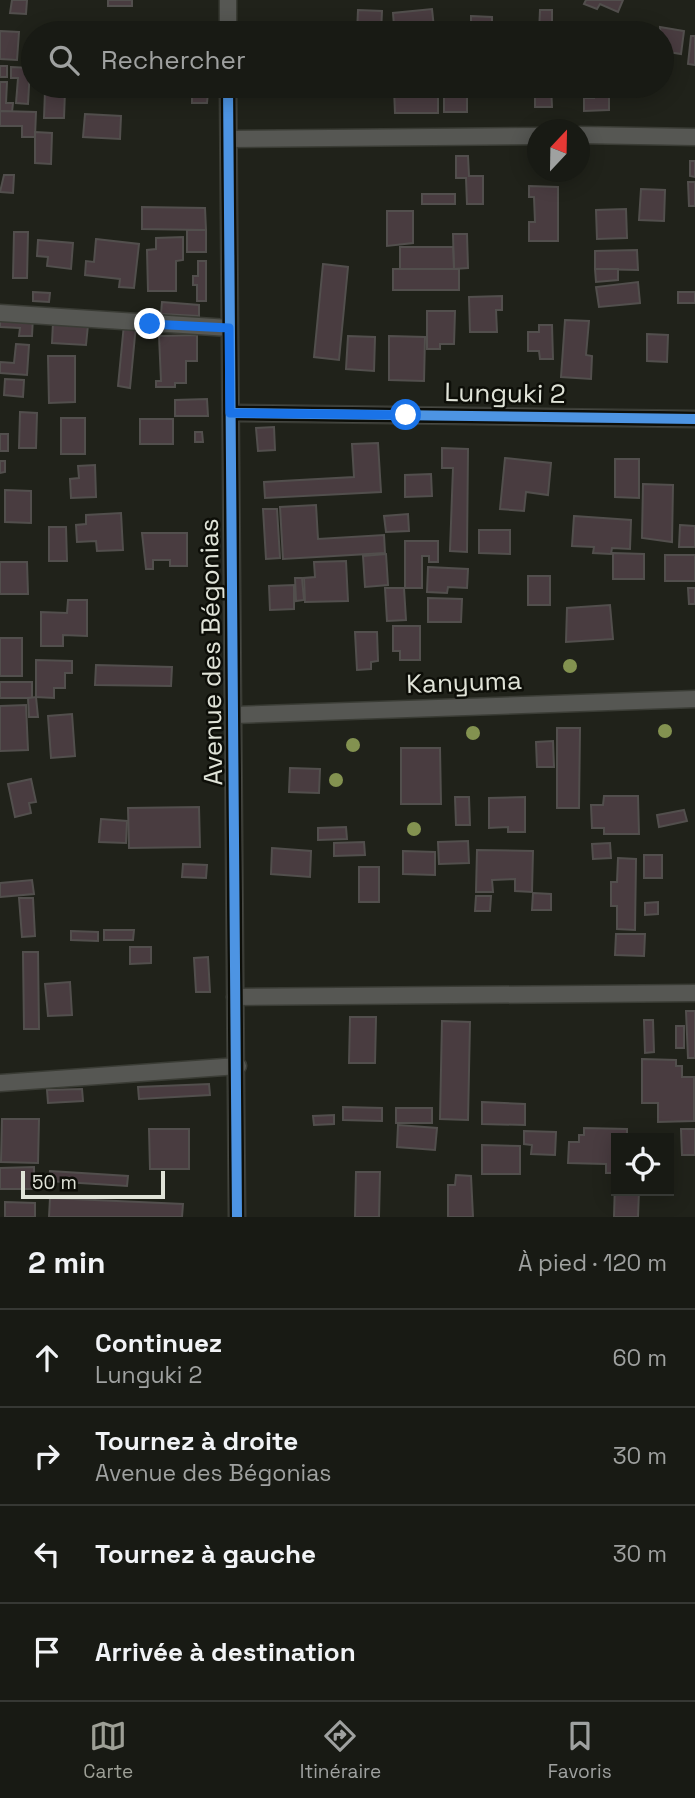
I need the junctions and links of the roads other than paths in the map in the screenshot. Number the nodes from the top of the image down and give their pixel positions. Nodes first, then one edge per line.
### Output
1 (228, 0) edge
2 (228, 21) edge
3 (228, 98) edge
4 (590, 135) edge
5 (527, 136) edge
6 (695, 137) edge
7 (229, 139) junction
8 (0, 313) edge
9 (229, 328) junction
10 (230, 413) junction
11 (695, 419) edge
12 (695, 699) edge
13 (235, 715) junction
14 (695, 993) edge
15 (235, 997) junction
16 (238, 1066) junction
17 (0, 1083) edge
18 (237, 1217) edge

1 - 2 street
3 - 7 street, Avenue des Bégonias
4 - 6 street
5 - 7 street
7 - 9 street, Avenue des Bégonias
8 - 9 street
9 - 10 street, Avenue des Bégonias
10 - 11 street, Lunguki 2
10 - 13 street, Avenue des Bégonias
12 - 13 street, Kanyuma
13 - 15 street, Avenue des Bégonias
14 - 15 street
15 - 16 street, Avenue des Bégonias
16 - 17 street
16 - 18 street, Avenue des Bégonias

